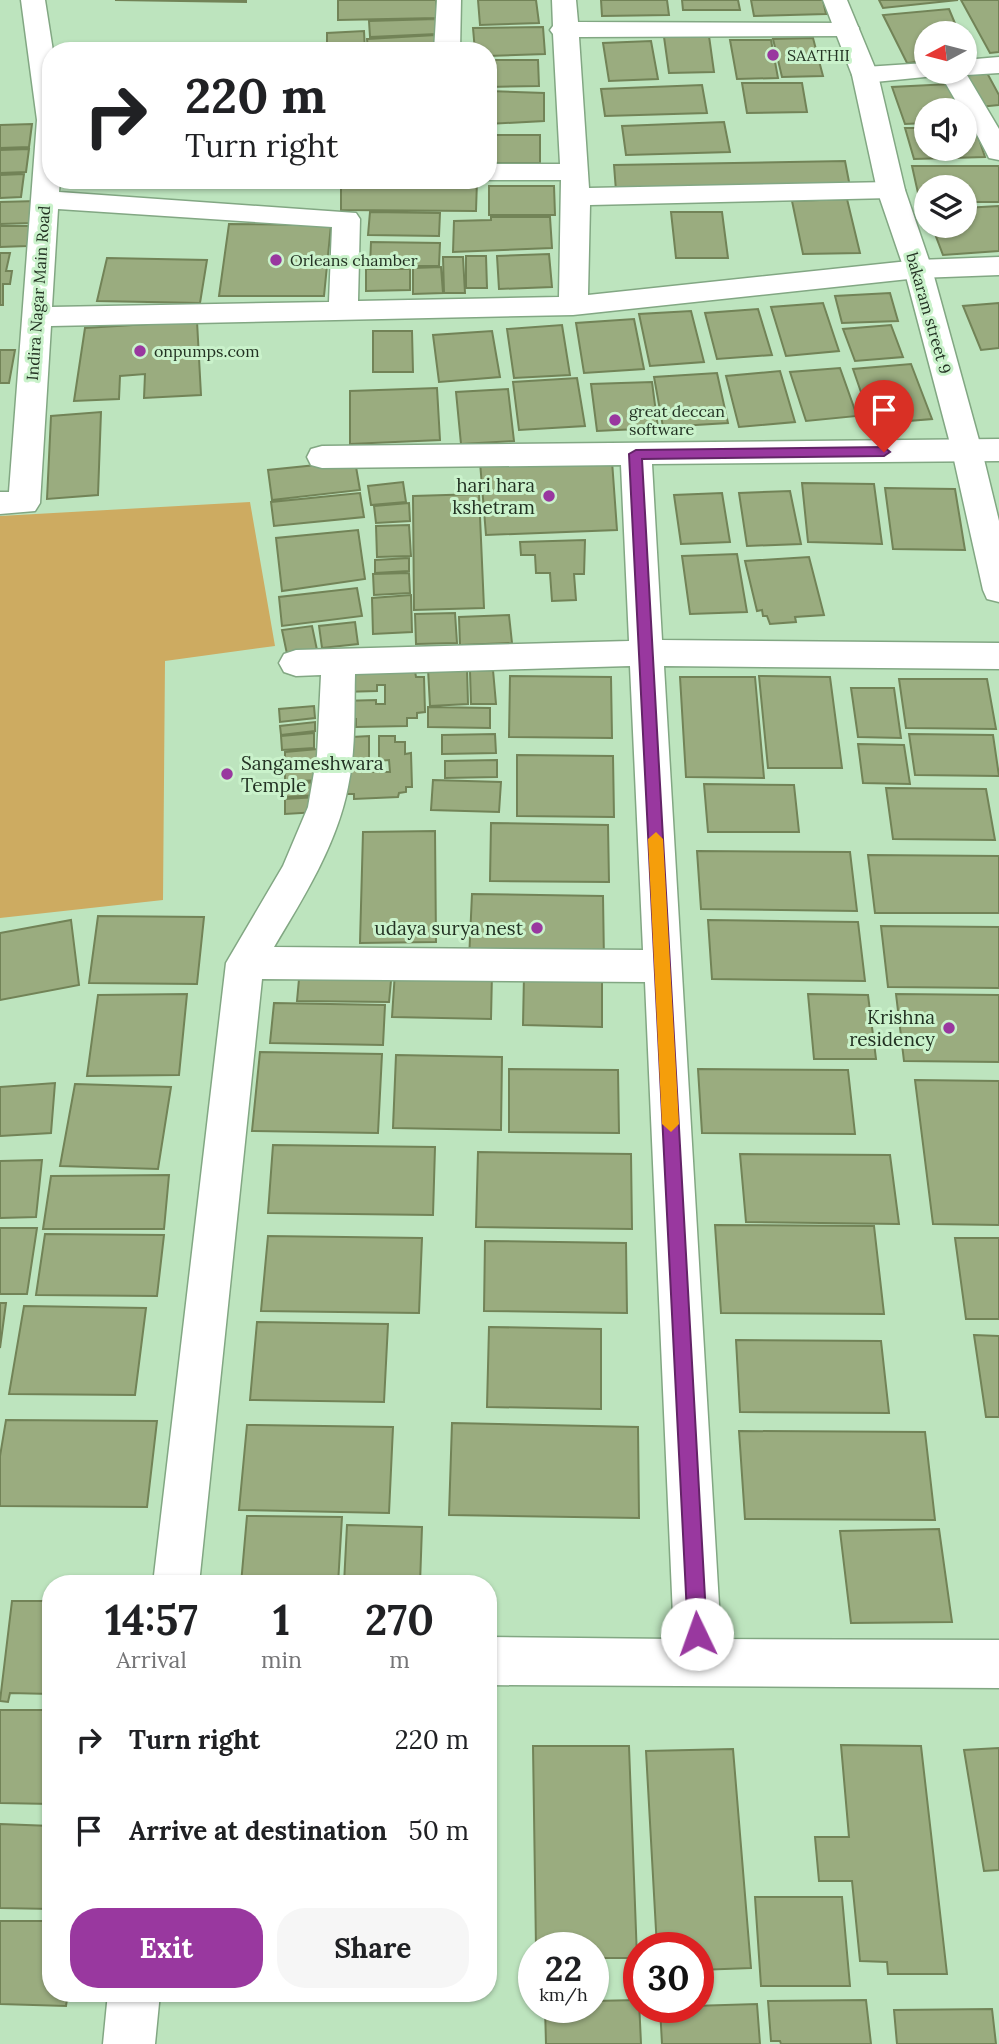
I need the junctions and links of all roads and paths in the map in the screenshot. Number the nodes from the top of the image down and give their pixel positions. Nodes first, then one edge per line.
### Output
1 (33, 0) edge
2 (449, 0) edge
3 (564, 0) edge
4 (835, 0) edge
5 (846, 28) junction
6 (563, 30) junction
7 (447, 42) edge
8 (42, 64) edge
9 (999, 65) edge
10 (977, 67) edge
11 (914, 72) edge
12 (866, 75) junction
13 (959, 84) edge
14 (999, 152) edge
15 (497, 173) edge
16 (574, 184) junction
17 (46, 189) edge
18 (891, 190) junction
19 (45, 200) junction
20 (999, 266) edge
21 (918, 269) junction
22 (573, 306) junction
23 (343, 310) junction
24 (36, 317) junction
25 (999, 450) edge
26 (967, 451) junction
27 (636, 454) junction
28 (322, 457) dead end
29 (12, 503) edge
30 (999, 590) edge
31 (646, 653) junction
32 (999, 656) edge
33 (339, 662) junction
34 (296, 663) dead end
35 (245, 963) junction
36 (662, 966) junction
37 (177, 1575) edge
38 (497, 1661) edge
39 (699, 1662) junction
40 (999, 1664) edge
41 (133, 2002) edge
42 (129, 2044) edge

1 - 8 street, Indira Nagar Main Road
2 - 7 street
3 - 6 street
4 - 5 street, bakaram street 9
5 - 6 street
5 - 12 street, bakaram street 9
6 - 16 street
9 - 10 street
11 - 12 street
12 - 18 street, bakaram street 9
13 - 14 street
15 - 16 street
16 - 18 street
16 - 22 street
17 - 19 street, Indira Nagar Main Road
18 - 21 street, bakaram street 9
19 - 23 street
19 - 24 street, Indira Nagar Main Road
20 - 21 street
21 - 22 street
21 - 26 street, bakaram street 9
22 - 23 street
23 - 24 street
24 - 29 street, Indira Nagar Main Road
25 - 26 street
26 - 27 street
26 - 30 street, bakaram street 9
27 - 28 street
27 - 31 street
31 - 32 street
31 - 33 street
31 - 36 street
33 - 34 street
33 - 35 street
35 - 36 street
35 - 37 street
36 - 39 street
38 - 39 street
39 - 40 street
41 - 42 street

